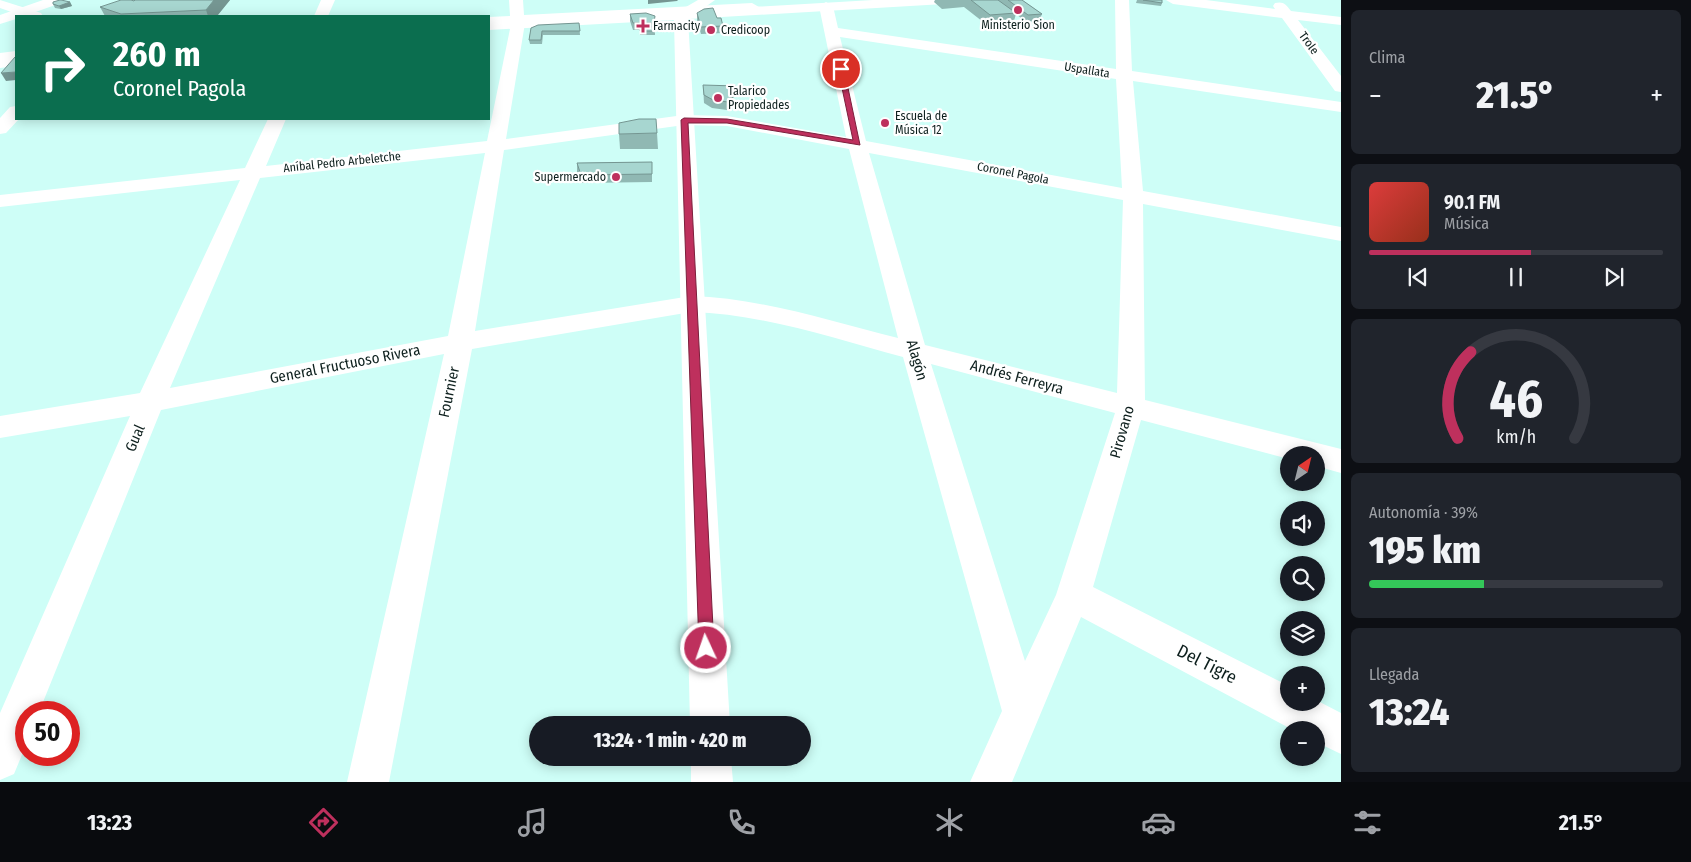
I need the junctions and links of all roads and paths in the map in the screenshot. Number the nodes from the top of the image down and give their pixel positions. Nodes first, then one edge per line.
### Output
1 (56, 0) edge
2 (328, 0) edge
3 (882, 0) edge
4 (944, 0) edge
5 (1122, 0) edge
6 (1172, 0) edge
7 (1276, 0) edge
8 (820, 3) edge
9 (0, 4) edge
10 (692, 7) edge
11 (21, 12) junction
12 (1288, 14) junction
13 (32, 15) edge
14 (321, 15) edge
15 (518, 15) edge
16 (0, 20) edge
17 (490, 20) edge
18 (1341, 21) edge
19 (490, 26) edge
20 (833, 32) junction
21 (15, 52) edge
22 (0, 53) edge
23 (15, 56) edge
24 (0, 58) edge
25 (15, 61) edge
26 (0, 63) edge
27 (1124, 75) junction
28 (1341, 87) edge
29 (1341, 107) edge
30 (15, 112) edge
31 (277, 120) edge
32 (684, 120) junction
33 (0, 129) edge
34 (857, 144) junction
35 (495, 146) junction
36 (254, 171) junction
37 (1133, 196) junction
38 (0, 201) edge
39 (1341, 234) edge
40 (691, 304) junction
41 (460, 342) junction
42 (914, 350) junction
43 (150, 402) junction
44 (1131, 406) junction
45 (0, 427) edge
46 (1341, 461) edge
47 (1073, 595) junction
48 (1021, 710) junction
49 (710, 716) edge
50 (1341, 734) edge
51 (0, 760) edge
52 (711, 766) edge
53 (368, 782) edge
54 (712, 782) edge
55 (990, 782) edge

1 - 11 street
2 - 14 street
3 - 10 street
4 - 8 street
5 - 27 street, Pirovano
6 - 12 street
7 - 12 street, Trole
8 - 10 street
8 - 10 street
8 - 20 street, Alagón
9 - 11 street
10 - 15 street
10 - 32 street
11 - 13 street
11 - 16 street
12 - 18 street
12 - 28 street, Trole
15 - 17 street
15 - 19 street
15 - 35 street, Fournier
20 - 27 street, Uspallata
20 - 34 street, Alagón
21 - 22 street
23 - 24 street
25 - 26 street
27 - 29 street, Uspallata
27 - 37 street, Pirovano
30 - 33 street
31 - 36 street, Gual
32 - 34 street, Coronel Pagola
32 - 35 street, Aníbal Pedro Arbeletche
32 - 40 street
34 - 37 street, Coronel Pagola
34 - 42 street, Alagón
35 - 36 street, Aníbal Pedro Arbeletche
35 - 41 street, Fournier
36 - 38 street, Aníbal Pedro Arbeletche
36 - 43 street, Gual
37 - 39 street, Coronel Pagola
37 - 44 street, Pirovano
40 - 41 street, General Fructuoso Rivera
40 - 42 street, Andrés Ferreyra
40 - 49 street
41 - 43 street, General Fructuoso Rivera
41 - 53 street, Fournier
42 - 44 street, Andrés Ferreyra
42 - 48 street, Alagón
43 - 45 street, General Fructuoso Rivera
43 - 51 street, Gual
44 - 46 street, Andrés Ferreyra
44 - 47 street, Pirovano
47 - 48 street, Pirovano
47 - 50 street, Del Tigre
48 - 55 street, Pirovano
52 - 54 street

